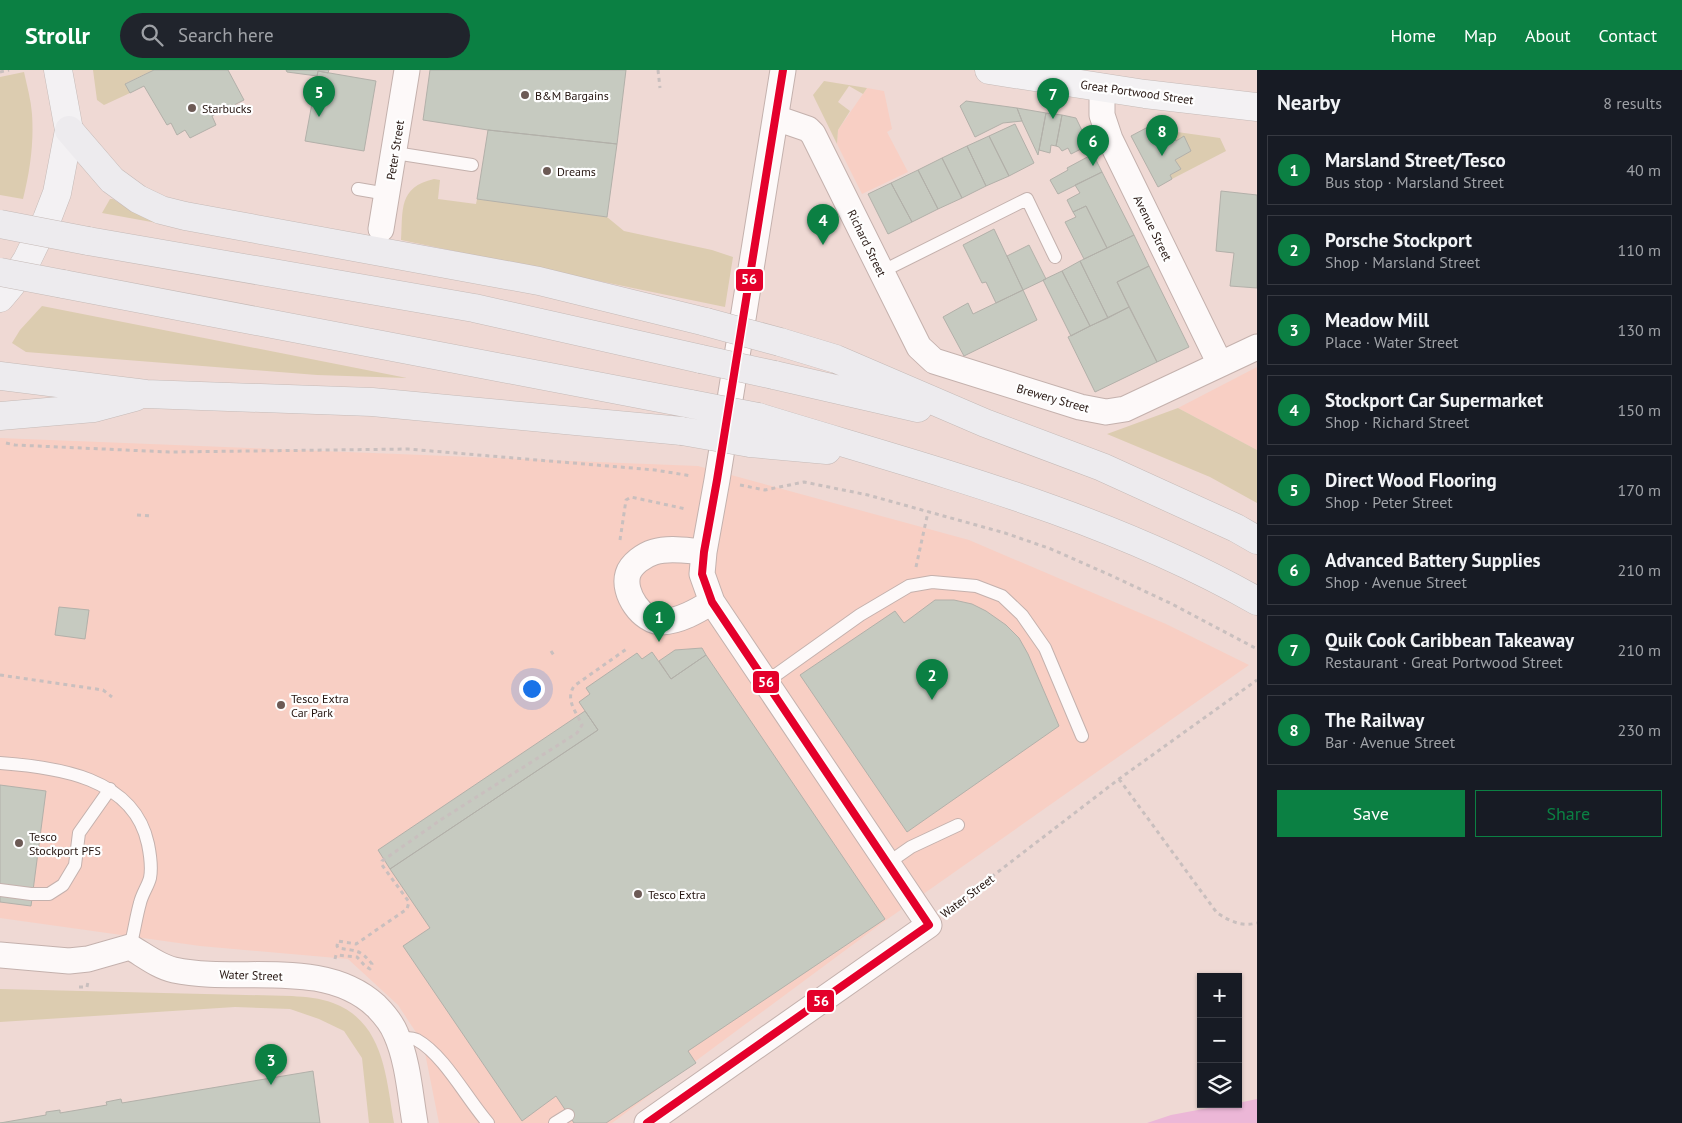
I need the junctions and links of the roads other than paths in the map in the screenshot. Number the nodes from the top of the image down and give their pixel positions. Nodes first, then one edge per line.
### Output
1 (59, 70) edge
2 (407, 70) edge
3 (783, 70) edge
4 (988, 70) edge
5 (1102, 87) junction
6 (1257, 107) edge
7 (776, 118) junction
8 (69, 130) junction
9 (395, 153) junction
10 (472, 165) dead end
11 (358, 189) dead end
12 (387, 194) junction
13 (0, 224) edge
14 (381, 229) dead end
15 (1055, 257) dead end
16 (0, 272) edge
17 (881, 272) junction
18 (0, 298) edge
19 (1257, 347) edge
20 (930, 358) joint
21 (1220, 364) junction
22 (0, 376) edge
23 (146, 394) junction
24 (0, 416) edge
25 (985, 423) junction
26 (881, 455) junction
27 (1257, 540) edge
28 (704, 552) junction
29 (1257, 601) edge
30 (712, 602) junction
31 (766, 682) junction
32 (1082, 736) dead end
33 (0, 763) edge
34 (110, 789) junction
35 (958, 825) dead end
36 (888, 863) junction
37 (0, 890) edge
38 (130, 947) junction
39 (0, 955) edge
40 (398, 1038) junction
41 (568, 1115) dead end
42 (415, 1123) edge
43 (488, 1123) edge
44 (555, 1123) edge
45 (647, 1123) edge

1 - 8 main road
2 - 9 street, Peter Street
3 - 7 street
4 - 5 main road, Great Portwood Street
5 - 6 main road, Great Portwood Street
5 - 21 street, Avenue Street
7 - 17 street, Richard Street
7 - 28 street
8 - 18 main road
8 - 25 highway, bridge
9 - 10 lane
9 - 12 street, Peter Street
11 - 12 lane
12 - 14 street, Peter Street
13 - 25 highway, bridge
15 - 17 lane
16 - 26 highway, bridge
17 - 20 street, Richard Street
19 - 21 street, Brewery Street
20 - 21 street, Brewery Street
22 - 23 highway
23 - 24 highway
23 - 26 highway, bridge
25 - 27 highway
26 - 29 highway
28 - 30 street
28 - 30 street
30 - 31 street
31 - 32 lane
31 - 36 street
33 - 34 lane
34 - 37 lane
34 - 38 lane
35 - 36 lane
36 - 45 street, Water Street
38 - 39 street
38 - 40 street, Water Street
40 - 42 street, Water Street
40 - 43 lane
41 - 44 lane

